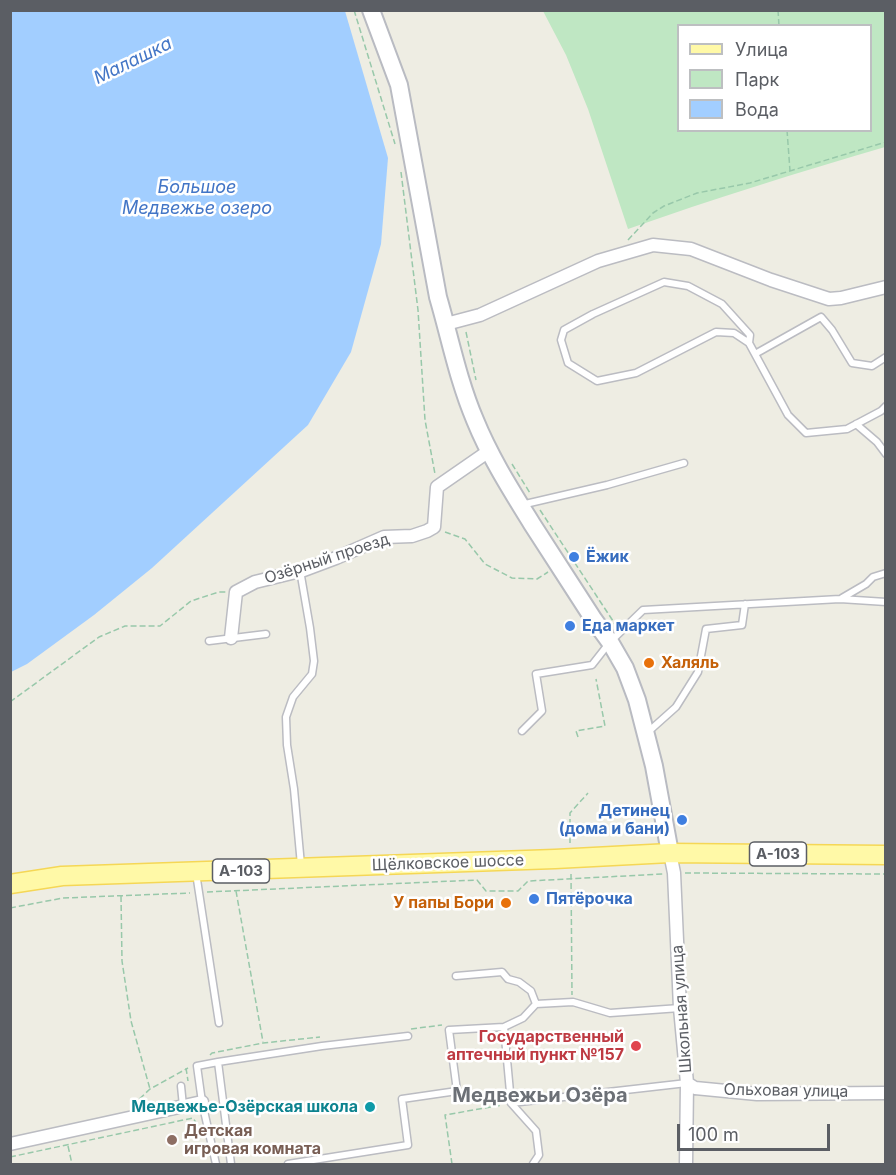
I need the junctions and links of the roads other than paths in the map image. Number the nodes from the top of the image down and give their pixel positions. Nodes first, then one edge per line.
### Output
1 (371, 10) edge
2 (885, 288) edge
3 (446, 324) junction
4 (748, 343) junction
5 (755, 354) junction
6 (885, 357) edge
7 (885, 406) edge
8 (856, 424) junction
9 (489, 451) junction
10 (885, 454) edge
11 (684, 463) dead end
12 (521, 505) junction
13 (304, 570) junction
14 (885, 573) edge
15 (840, 599) junction
16 (885, 602) edge
17 (745, 604) junction
18 (267, 633) dead end
19 (231, 638) junction
20 (209, 641) dead end
21 (610, 642) junction
22 (522, 731) dead end
23 (645, 734) junction
24 (670, 854) junction
25 (885, 855) edge
26 (301, 869) junction
27 (196, 873) junction
28 (10, 884) edge
29 (456, 976) dead end
30 (536, 1004) junction
31 (680, 1008) junction
32 (219, 1023) dead end
33 (504, 1027) junction
34 (408, 1036) dead end
35 (218, 1062) junction
36 (687, 1083) junction
37 (181, 1086) dead end
38 (885, 1093) edge
39 (202, 1102) junction
40 (511, 1103) junction
41 (184, 1107) junction
42 (10, 1144) edge
43 (216, 1164) edge
44 (231, 1164) edge
45 (288, 1164) edge
46 (534, 1164) edge
47 (686, 1164) edge

1 - 3 main road
2 - 3 street
3 - 9 main road
4 - 4 lane
4 - 5 lane
5 - 6 lane
5 - 8 lane
7 - 8 lane
8 - 10 lane
9 - 12 main road
9 - 13 street, Озёрный проезд
11 - 12 lane
12 - 21 main road
13 - 19 street, Озёрный проезд
13 - 26 lane
14 - 15 lane
15 - 16 lane
15 - 17 lane
17 - 21 lane
17 - 23 lane
18 - 19 lane
19 - 20 lane
21 - 22 lane
21 - 23 main road
23 - 24 main road
24 - 25 main road, Щёлковское шоссе / А-103
24 - 26 main road, Щёлковское шоссе / А-103
24 - 31 street, Школьная улица
26 - 27 main road, Щёлковское шоссе / А-103
27 - 28 main road, Щёлковское шоссе / А-103
27 - 32 lane
29 - 30 lane
30 - 31 lane
30 - 33 lane
31 - 36 street, Школьная улица
33 - 40 lane
33 - 45 lane
34 - 35 lane
35 - 39 lane
35 - 44 lane
36 - 38 street, Ольховая улица
36 - 40 lane
36 - 47 street, Школьная улица
37 - 41 lane
39 - 41 street
39 - 43 lane
40 - 46 lane
41 - 42 street

